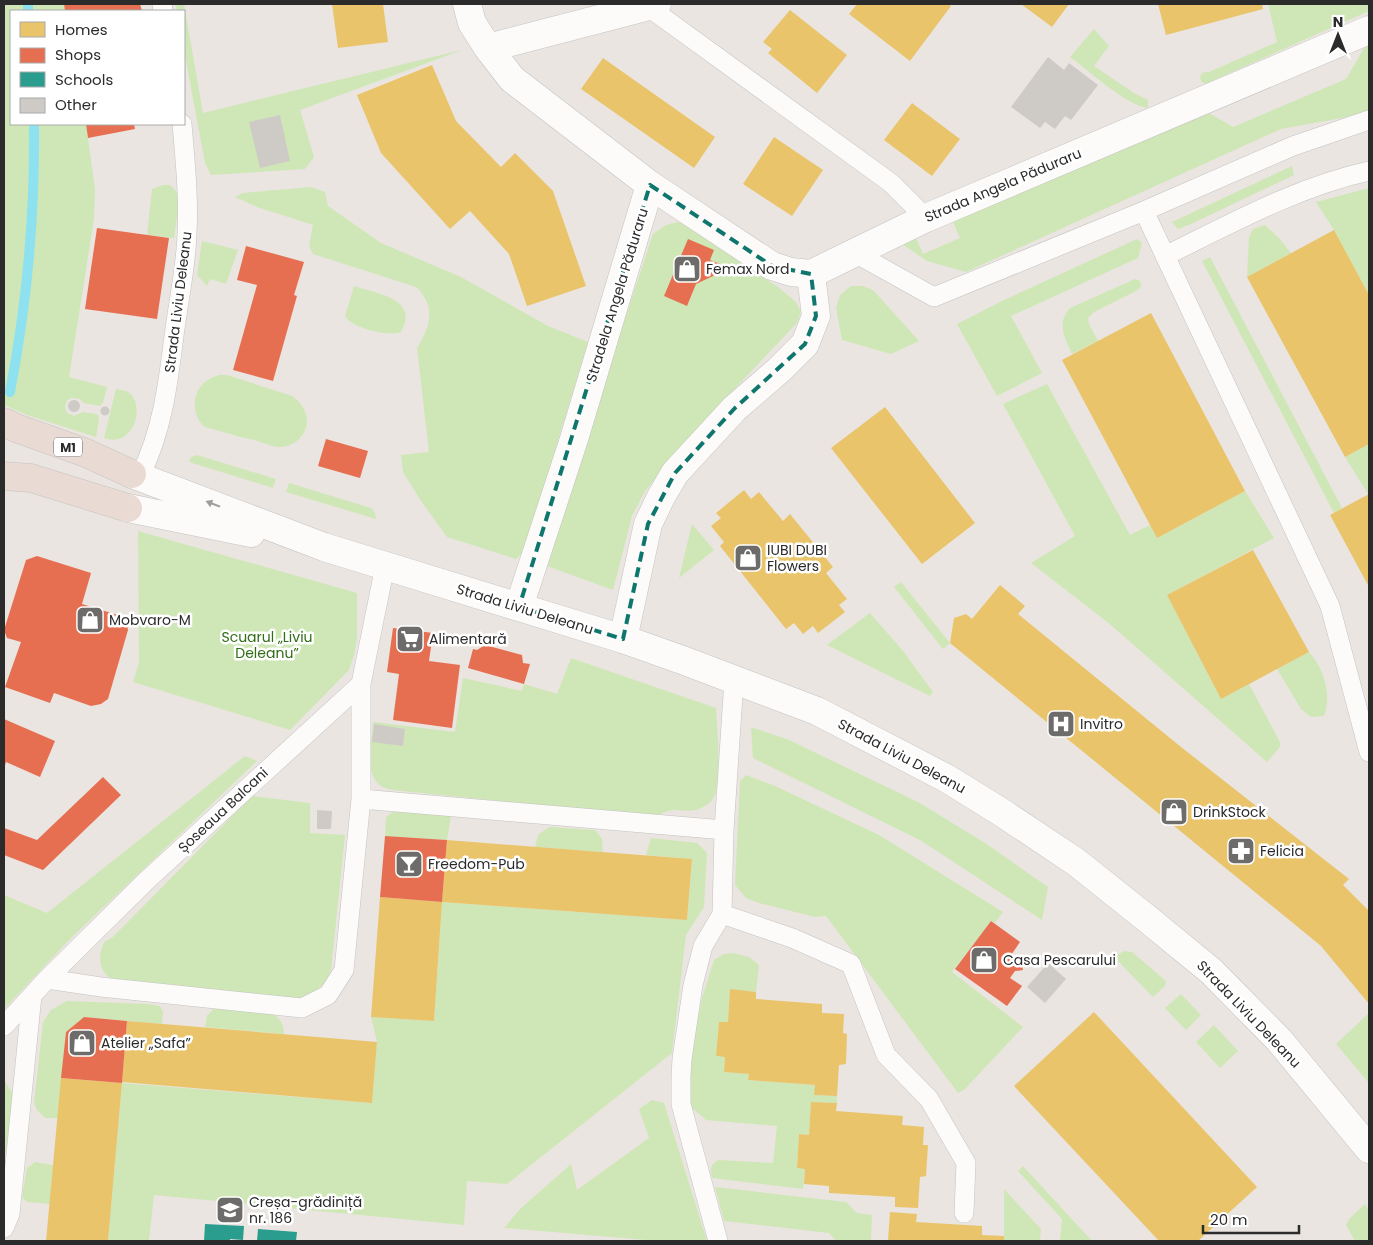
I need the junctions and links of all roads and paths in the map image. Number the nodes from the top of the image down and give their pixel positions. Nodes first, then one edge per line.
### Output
1 (467, 4) edge
2 (652, 5) edge
3 (1369, 30) edge
4 (488, 48) junction
5 (1369, 120) edge
6 (182, 125) edge
7 (1369, 171) edge
8 (650, 185) junction
9 (1144, 211) junction
10 (926, 218) junction
11 (855, 253) junction
12 (1165, 256) junction
13 (811, 274) junction
14 (4, 422) edge
15 (4, 444) edge
16 (4, 462) edge
17 (136, 475) junction
18 (4, 476) edge
19 (117, 504) junction
20 (324, 547) junction
21 (385, 566) junction
22 (519, 607) junction
23 (623, 639) junction
24 (734, 680) junction
25 (361, 684) junction
26 (1369, 752) edge
27 (361, 799) junction
28 (724, 830) junction
29 (722, 914) junction
30 (47, 979) junction
31 (32, 995) junction
32 (4, 1026) edge
33 (1369, 1149) edge
34 (964, 1213) dead end
35 (4, 1228) edge
36 (718, 1241) edge

1 - 4 street
2 - 4 street
2 - 10 lane
3 - 10 street, Strada Angela Păduraru
4 - 8 street
5 - 9 lane
6 - 17 lane, Strada Liviu Deleanu
7 - 12 lane
8 - 13 street
8 - 22 street, Stradela Angela Păduraru
9 - 11 lane
9 - 12 lane
10 - 11 street, Strada Angela Păduraru
11 - 13 street, Strada Angela Păduraru
12 - 26 lane
13 - 23 street
14 - 17 highway, M1
15 - 17 highway, M1
16 - 19 highway, M1
20 -> 17 street, Strada Liviu Deleanu
18 - 19 highway
19 - 20 street, Strada Liviu Deleanu
20 - 21 street, Strada Liviu Deleanu
21 - 22 street, Strada Liviu Deleanu
21 - 25 lane
22 - 23 street, Strada Liviu Deleanu
23 - 24 street, Strada Liviu Deleanu
24 - 28 lane
24 - 33 street, Strada Liviu Deleanu
25 - 27 lane
25 - 30 lane, Șoseaua Balcani
27 - 28 lane
27 - 30 lane
28 - 29 lane
29 - 34 lane
29 - 36 lane
30 - 31 lane, Șoseaua Balcani
31 - 32 lane, Șoseaua Balcani
31 - 35 lane

